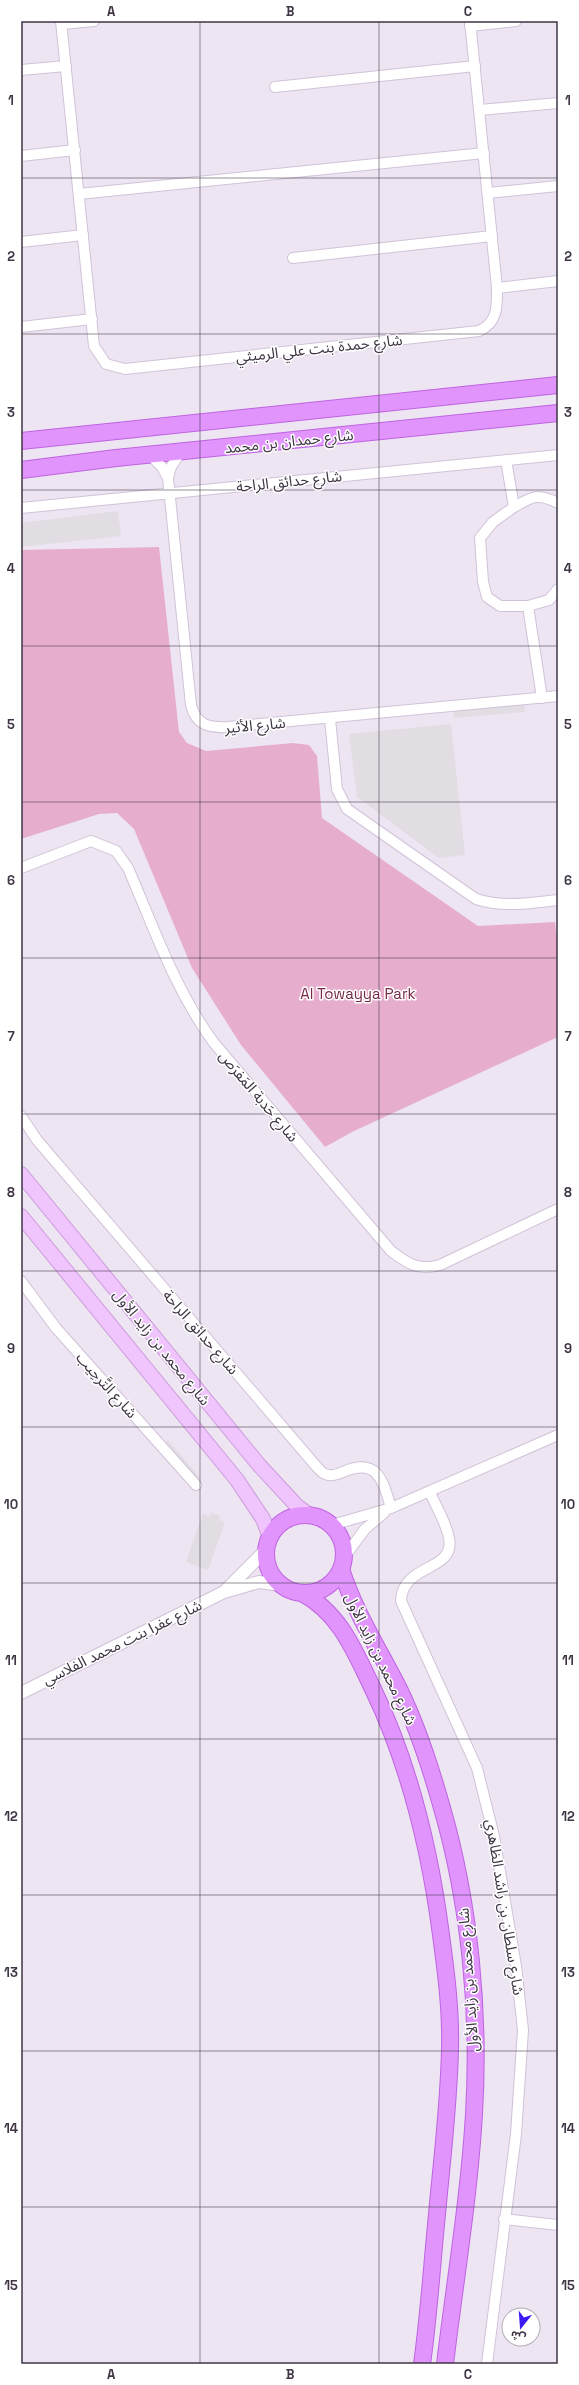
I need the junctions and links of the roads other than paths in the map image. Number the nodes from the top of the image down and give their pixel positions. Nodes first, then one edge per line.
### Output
1 (94, 21) edge
2 (516, 21) edge
3 (62, 23) edge
4 (470, 23) edge
5 (66, 66) junction
6 (475, 66) junction
7 (21, 70) edge
8 (275, 87) dead end
9 (558, 103) edge
10 (480, 110) junction
11 (75, 150) junction
12 (484, 153) junction
13 (21, 156) edge
14 (558, 186) edge
15 (488, 193) junction
16 (79, 194) junction
17 (83, 235) junction
18 (492, 236) junction
19 (21, 242) edge
20 (293, 258) dead end
21 (558, 282) edge
22 (497, 288) junction
23 (92, 319) junction
24 (21, 327) edge
25 (558, 385) edge
26 (558, 413) edge
27 (21, 436) edge
28 (53, 438) junction
29 (21, 441) edge
30 (180, 453) junction
31 (150, 455) junction
32 (558, 455) edge
33 (506, 460) junction
34 (50, 466) junction
35 (21, 470) edge
36 (21, 476) edge
37 (168, 478) junction
38 (170, 493) junction
39 (558, 503) edge
40 (514, 507) junction
41 (21, 508) edge
42 (558, 589) edge
43 (528, 606) junction
44 (558, 696) edge
45 (542, 698) junction
46 (330, 719) junction
47 (21, 868) edge
48 (558, 900) edge
49 (21, 1116) edge
50 (21, 1174) edge
51 (558, 1210) edge
52 (21, 1216) edge
53 (21, 1282) edge
54 (558, 1435) edge
55 (196, 1485) dead end
56 (430, 1492) junction
57 (391, 1508) junction
58 (309, 1515) junction
59 (332, 1525) junction
60 (268, 1543) junction
61 (343, 1562) junction
62 (282, 1585) junction
63 (224, 1592) junction
64 (302, 1593) junction
65 (21, 1693) edge
66 (504, 2219) junction
67 (558, 2225) edge
68 (422, 2364) edge
69 (445, 2364) edge
70 (487, 2364) edge

1 - 3 street, شارع حمدة بنت علي الرميثي
2 - 4 street, شارع حمدة بنت علي الرميثي
3 - 5 street, شارع حمدة بنت علي الرميثي
4 - 6 street, شارع حمدة بنت علي الرميثي
5 - 7 street
5 - 11 street, شارع حمدة بنت علي الرميثي
6 - 8 street
6 - 10 street, شارع حمدة بنت علي الرميثي
9 - 10 street
10 - 12 street, شارع حمدة بنت علي الرميثي
11 - 13 street
11 - 16 street, شارع حمدة بنت علي الرميثي
12 - 15 street, شارع حمدة بنت علي الرميثي
12 - 16 street
14 - 15 street
15 - 18 street, شارع حمدة بنت علي الرميثي
16 - 17 street, شارع حمدة بنت علي الرميثي
17 - 19 street
17 - 23 street, شارع حمدة بنت علي الرميثي
18 - 20 street
18 - 22 street, شارع حمدة بنت علي الرميثي
21 - 22 street
22 - 23 street, شارع حمدة بنت علي الرميثي
23 - 24 street
25 - 28 main road, شارع حمدان بن محمد
26 - 30 main road, شارع حمدان بن محمد
27 - 28 main road
28 - 29 main road, شارع حمدان بن محمد
30 - 31 main road, شارع حمدان بن محمد
30 - 37 street
31 - 34 main road, شارع حمدان بن محمد
31 - 37 street, شارع الأثير
32 - 33 street, شارع حدائق الراحة
33 - 38 street, شارع حدائق الراحة
33 - 40 street
34 - 35 main road, شارع حمدان بن محمد
34 - 36 main road
37 - 38 street, شارع الأثير
38 - 41 street, شارع حدائق الراحة
38 - 46 street, شارع الأثير
39 - 40 street
40 - 43 street
42 - 43 street
43 - 45 street
44 - 45 street, شارع الأثير
45 - 46 street, شارع الأثير
46 - 48 street
47 - 51 street, شارع حَدبة المَفرَص
49 - 57 street, شارع حدائق الراحة
50 - 58 main road, شارع محمد بن زايد الأول
52 - 60 main road, شارع محمد بن زايد الأول
53 - 55 street, شارع التَّرحِيب
54 - 56 street
56 - 57 street
56 - 66 street, شارع سلطان بن راشد الظاهري
57 - 59 street
57 - 61 street
58 - 59 main road
58 - 60 main road
59 - 61 main road
60 - 62 main road
60 - 63 street, شارع عفرا بنت محمد الفلاسي
61 - 64 main road
61 - 69 main road, شارع محمد بن زايد الأول
62 - 63 street, شارع عفرا بنت محمد الفلاسي
62 - 64 main road
63 - 65 street, شارع عفرا بنت محمد الفلاسي
64 - 68 main road, شارع محمد بن زايد الأول
66 - 67 street
66 - 70 street, شارع سلطان بن راشد الظاهري

